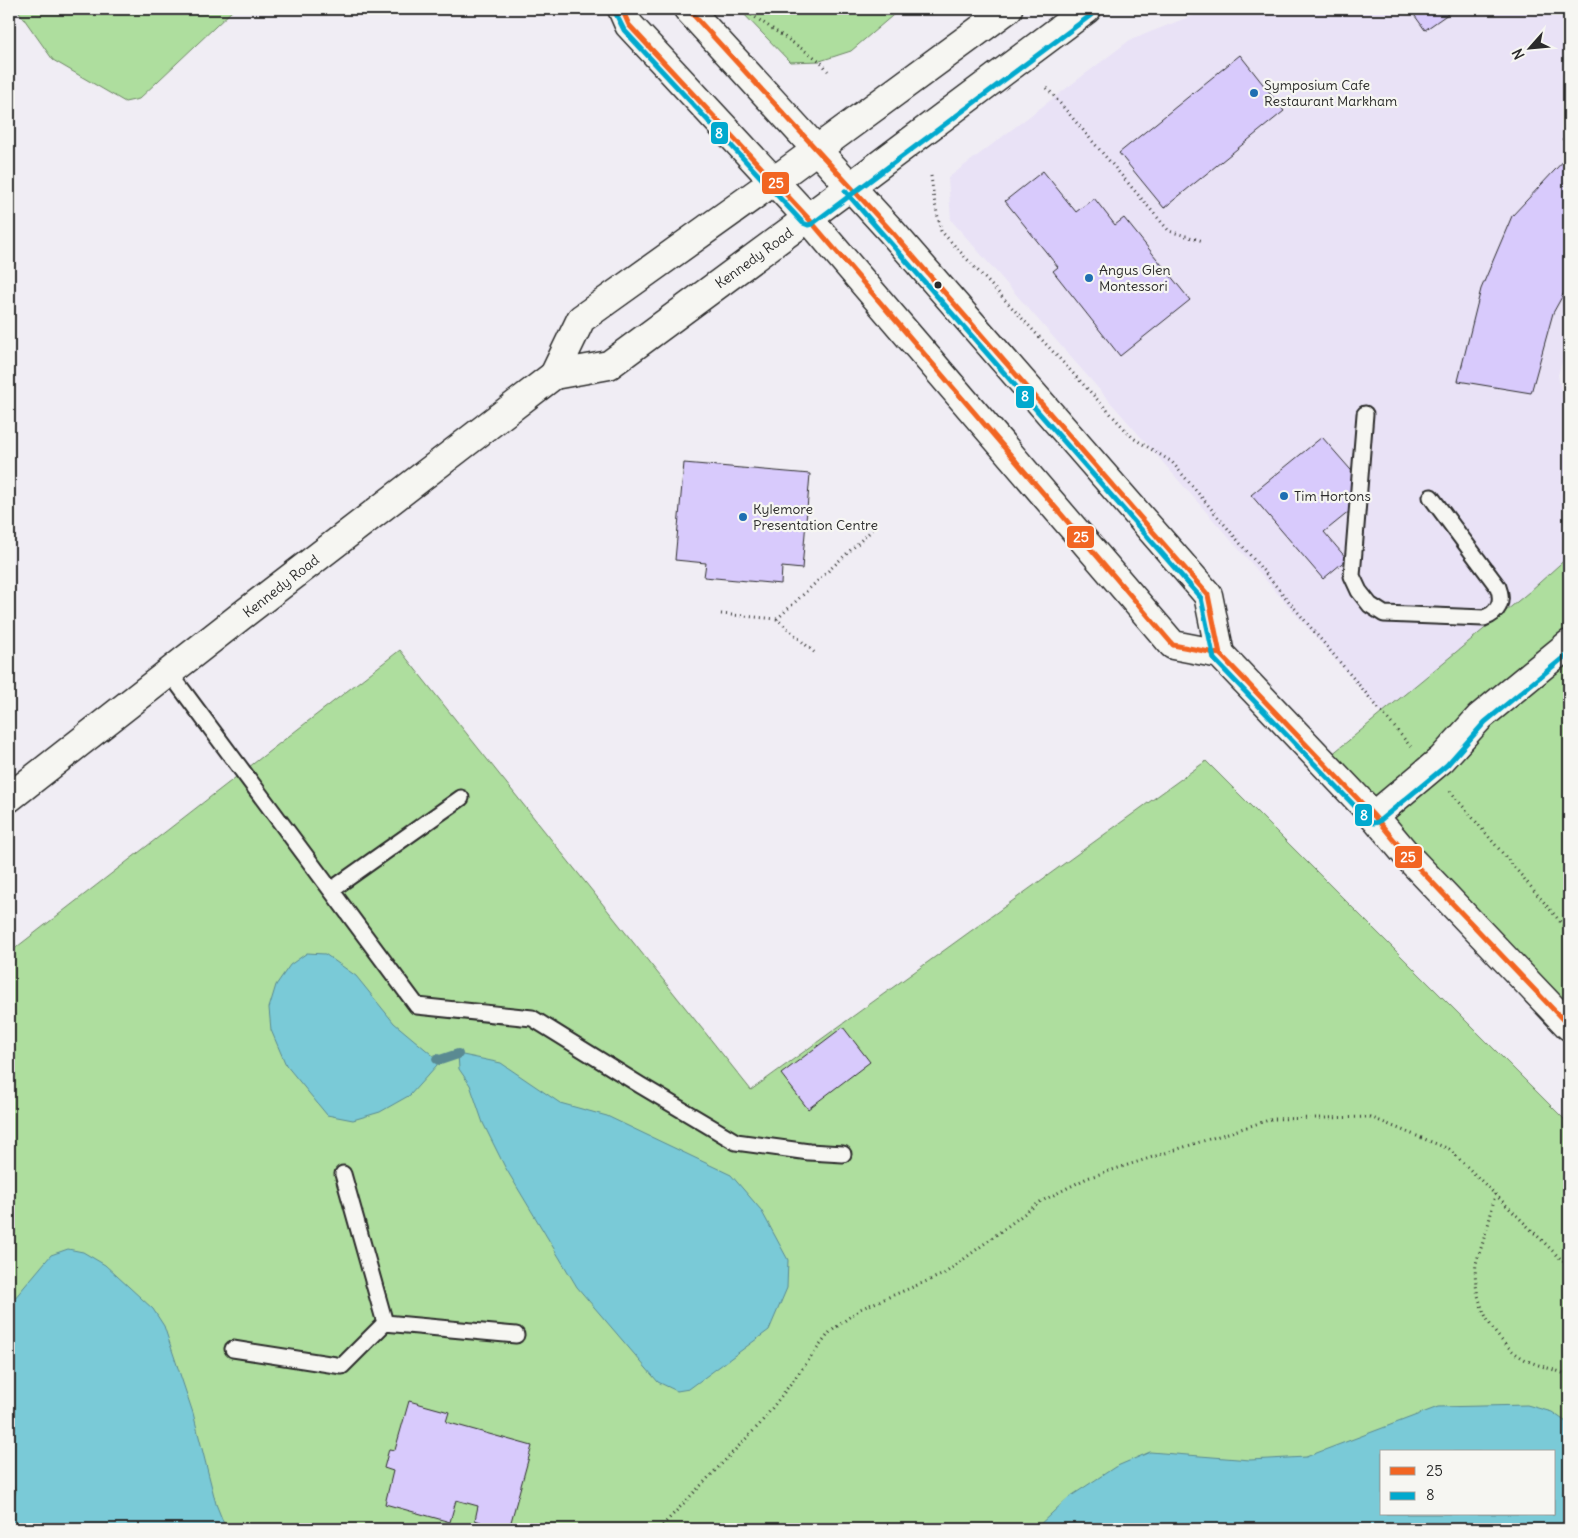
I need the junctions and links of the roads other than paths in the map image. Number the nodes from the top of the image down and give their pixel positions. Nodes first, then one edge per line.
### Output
1 (622, 9) edge
2 (688, 9) edge
3 (1008, 9) edge
4 (1087, 9) edge
5 (818, 149) junction
6 (774, 181) junction
7 (852, 186) junction
8 (808, 218) junction
9 (554, 375) junction
10 (1366, 414) dead end
11 (1431, 497) dead end
12 (1569, 644) edge
13 (1220, 654) junction
14 (169, 672) junction
15 (9, 798) edge
16 (461, 798) dead end
17 (1374, 816) junction
18 (331, 890) junction
19 (1569, 1026) edge
20 (843, 1154) dead end
21 (343, 1174) dead end
22 (385, 1323) junction
23 (516, 1335) dead end
24 (233, 1349) dead end

1 - 6 main road
2 - 5 main road
3 - 5 main road, Kennedy Road
4 - 7 main road, Kennedy Road
5 - 6 main road, Kennedy Road
5 - 7 main road
6 - 8 main road
6 - 9 main road, Kennedy Road
7 - 8 main road, Kennedy Road
7 - 13 main road
8 - 9 main road, Kennedy Road
8 - 13 main road
9 - 14 main road, Kennedy Road
10 - 11 lane
12 - 17 main road
13 - 17 main road
14 - 15 main road, Kennedy Road
14 - 18 lane
16 - 18 lane
17 - 19 main road
18 - 20 lane
21 - 22 lane
22 - 23 lane
22 - 24 lane

